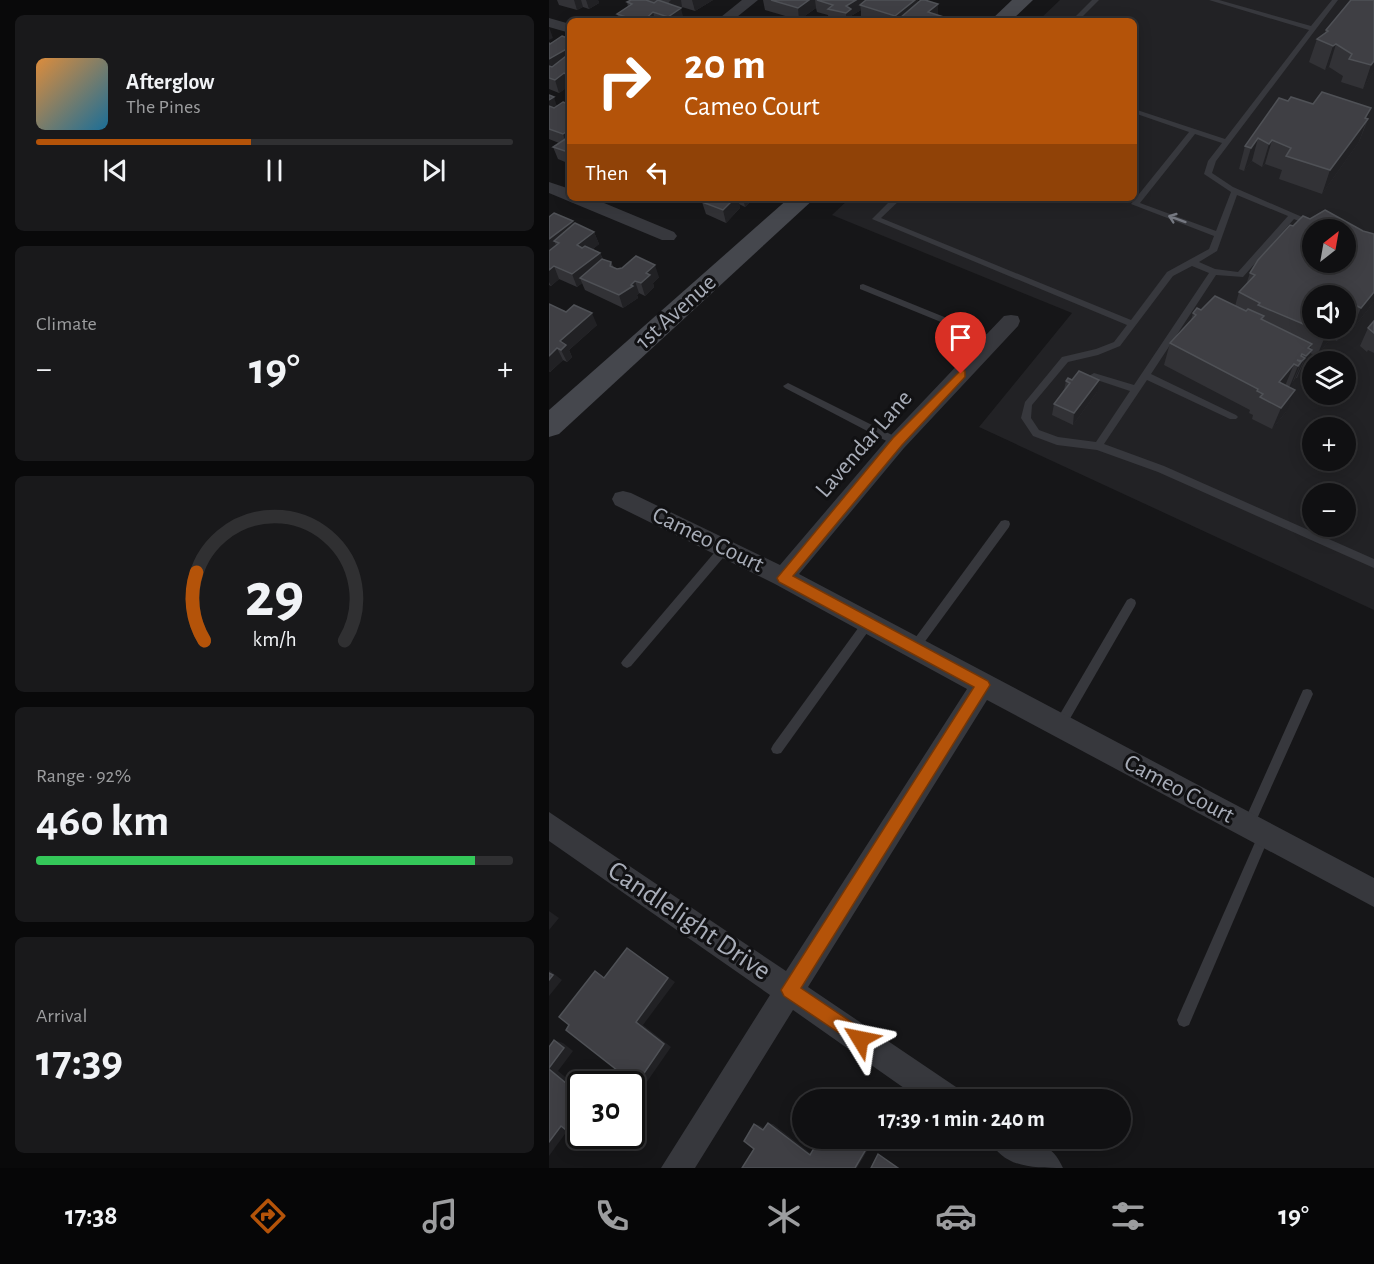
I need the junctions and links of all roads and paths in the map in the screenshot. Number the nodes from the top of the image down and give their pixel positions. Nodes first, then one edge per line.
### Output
1 (751, 0) edge
2 (1023, 0) edge
3 (1096, 0) edge
4 (1212, 0) edge
5 (1335, 0) edge
6 (727, 18) edge
7 (1003, 18) edge
8 (1077, 18) edge
9 (549, 22) edge
10 (567, 28) edge
11 (1313, 29) junction
12 (1137, 112) edge
13 (1193, 131) junction
14 (1226, 142) junction
15 (549, 187) edge
16 (1235, 191) junction
17 (567, 194) edge
18 (584, 201) edge
19 (800, 201) edge
20 (895, 201) edge
21 (1293, 215) junction
22 (1302, 219) edge
23 (1219, 235) junction
24 (668, 236) dead end
25 (1191, 262) junction
26 (1214, 272) junction
27 (863, 287) dead end
28 (1011, 321) dead end
29 (1133, 324) junction
30 (993, 340) junction
31 (1145, 375) junction
32 (1094, 376) edge
33 (789, 386) dead end
34 (1135, 390) junction
35 (1233, 417) dead end
36 (549, 426) edge
37 (897, 442) junction
38 (1098, 446) junction
39 (623, 499) dead end
40 (1005, 524) dead end
41 (724, 549) junction
42 (1374, 564) edge
43 (783, 578) junction
44 (1131, 603) dead end
45 (868, 623) junction
46 (914, 648) junction
47 (627, 663) dead end
48 (983, 685) junction
49 (1307, 694) dead end
50 (1060, 726) junction
51 (777, 749) dead end
52 (549, 825) edge
53 (1256, 830) junction
54 (1374, 893) edge
55 (790, 990) junction
56 (1184, 1020) dead end
57 (932, 1089) edge
58 (1020, 1149) edge
59 (677, 1168) edge
60 (1047, 1168) edge

1 - 6 street
2 - 7 main road
3 - 8 lane
4 - 11 lane
5 - 11 lane
9 - 10 street
11 - 14 lane
12 - 13 lane
13 - 14 lane
23 -> 13 lane
14 - 16 lane
15 - 17 street
16 - 21 lane
16 - 23 lane
18 - 24 street
19 - 36 main road, 1st Avenue
20 - 29 lane
21 - 22 lane
21 - 26 lane
23 - 25 lane
25 - 26 lane
25 - 29 lane
26 - 31 lane
27 - 30 lane
28 - 30 street, Lavendar Lane
29 - 38 lane
30 - 37 street, Lavendar Lane
31 - 34 lane
31 - 35 lane
32 - 34 lane
33 - 37 lane
34 - 38 lane
37 - 43 street, Lavendar Lane
38 - 42 lane
39 - 41 street, Cameo Court
40 - 46 lane
41 - 43 street, Cameo Court
41 - 47 lane
43 - 45 street, Cameo Court
44 - 50 lane
45 - 46 street, Cameo Court
45 - 51 lane
46 - 48 street, Cameo Court
48 - 50 street, Cameo Court
48 - 55 street
49 - 53 lane
50 - 53 street, Cameo Court
52 - 55 street, Candlelight Drive
53 - 54 street, Cameo Court
53 - 56 lane
55 - 57 street, Candlelight Drive
55 - 59 street
58 - 60 street

